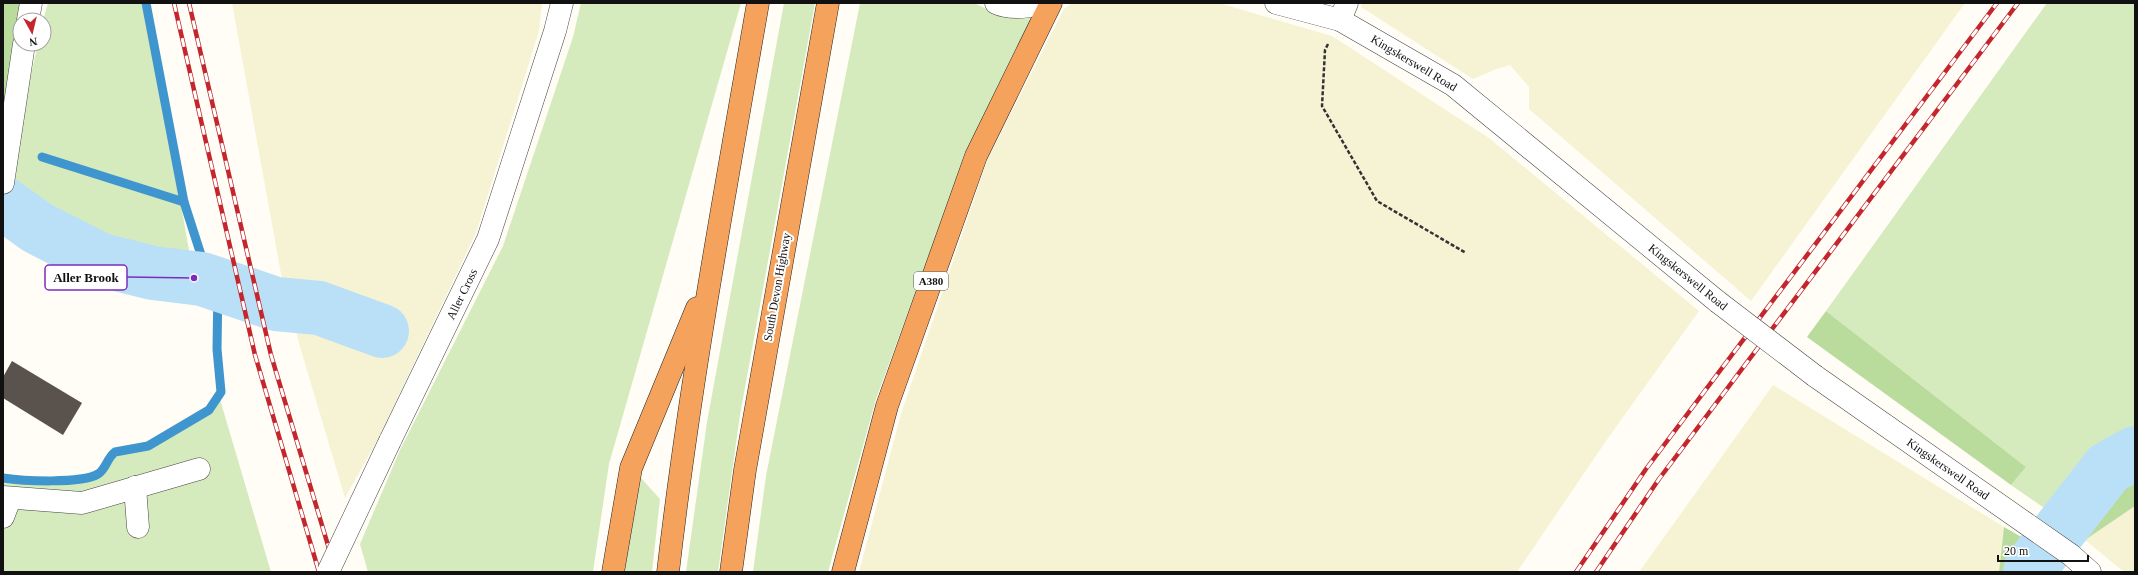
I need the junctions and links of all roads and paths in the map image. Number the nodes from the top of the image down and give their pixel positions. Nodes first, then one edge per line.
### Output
1 (562, 3) edge
2 (758, 3) edge
3 (828, 3) edge
4 (996, 3) edge
5 (1044, 3) edge
6 (1051, 3) edge
7 (1276, 3) edge
8 (1344, 12) edge
9 (23, 52) edge
10 (4, 178) edge
11 (1466, 253) dead end
12 (710, 276) junction
13 (200, 469) dead end
14 (135, 487) junction
15 (5, 505) edge
16 (138, 527) dead end
17 (328, 572) edge
18 (613, 572) edge
19 (668, 572) edge
20 (731, 572) edge
21 (843, 572) edge
22 (2090, 572) edge

1 - 17 street, Aller Cross, bridge
2 - 12 highway
3 - 20 highway, South Devon Highway
4 - 5 street
6 - 21 highway, A380
7 - 8 street, Kingskerswell Road
8 - 11 path
8 - 22 street, Kingskerswell Road, bridge
9 - 10 street
12 - 18 highway
12 - 19 highway
13 - 14 street
14 - 15 street
14 - 16 street

